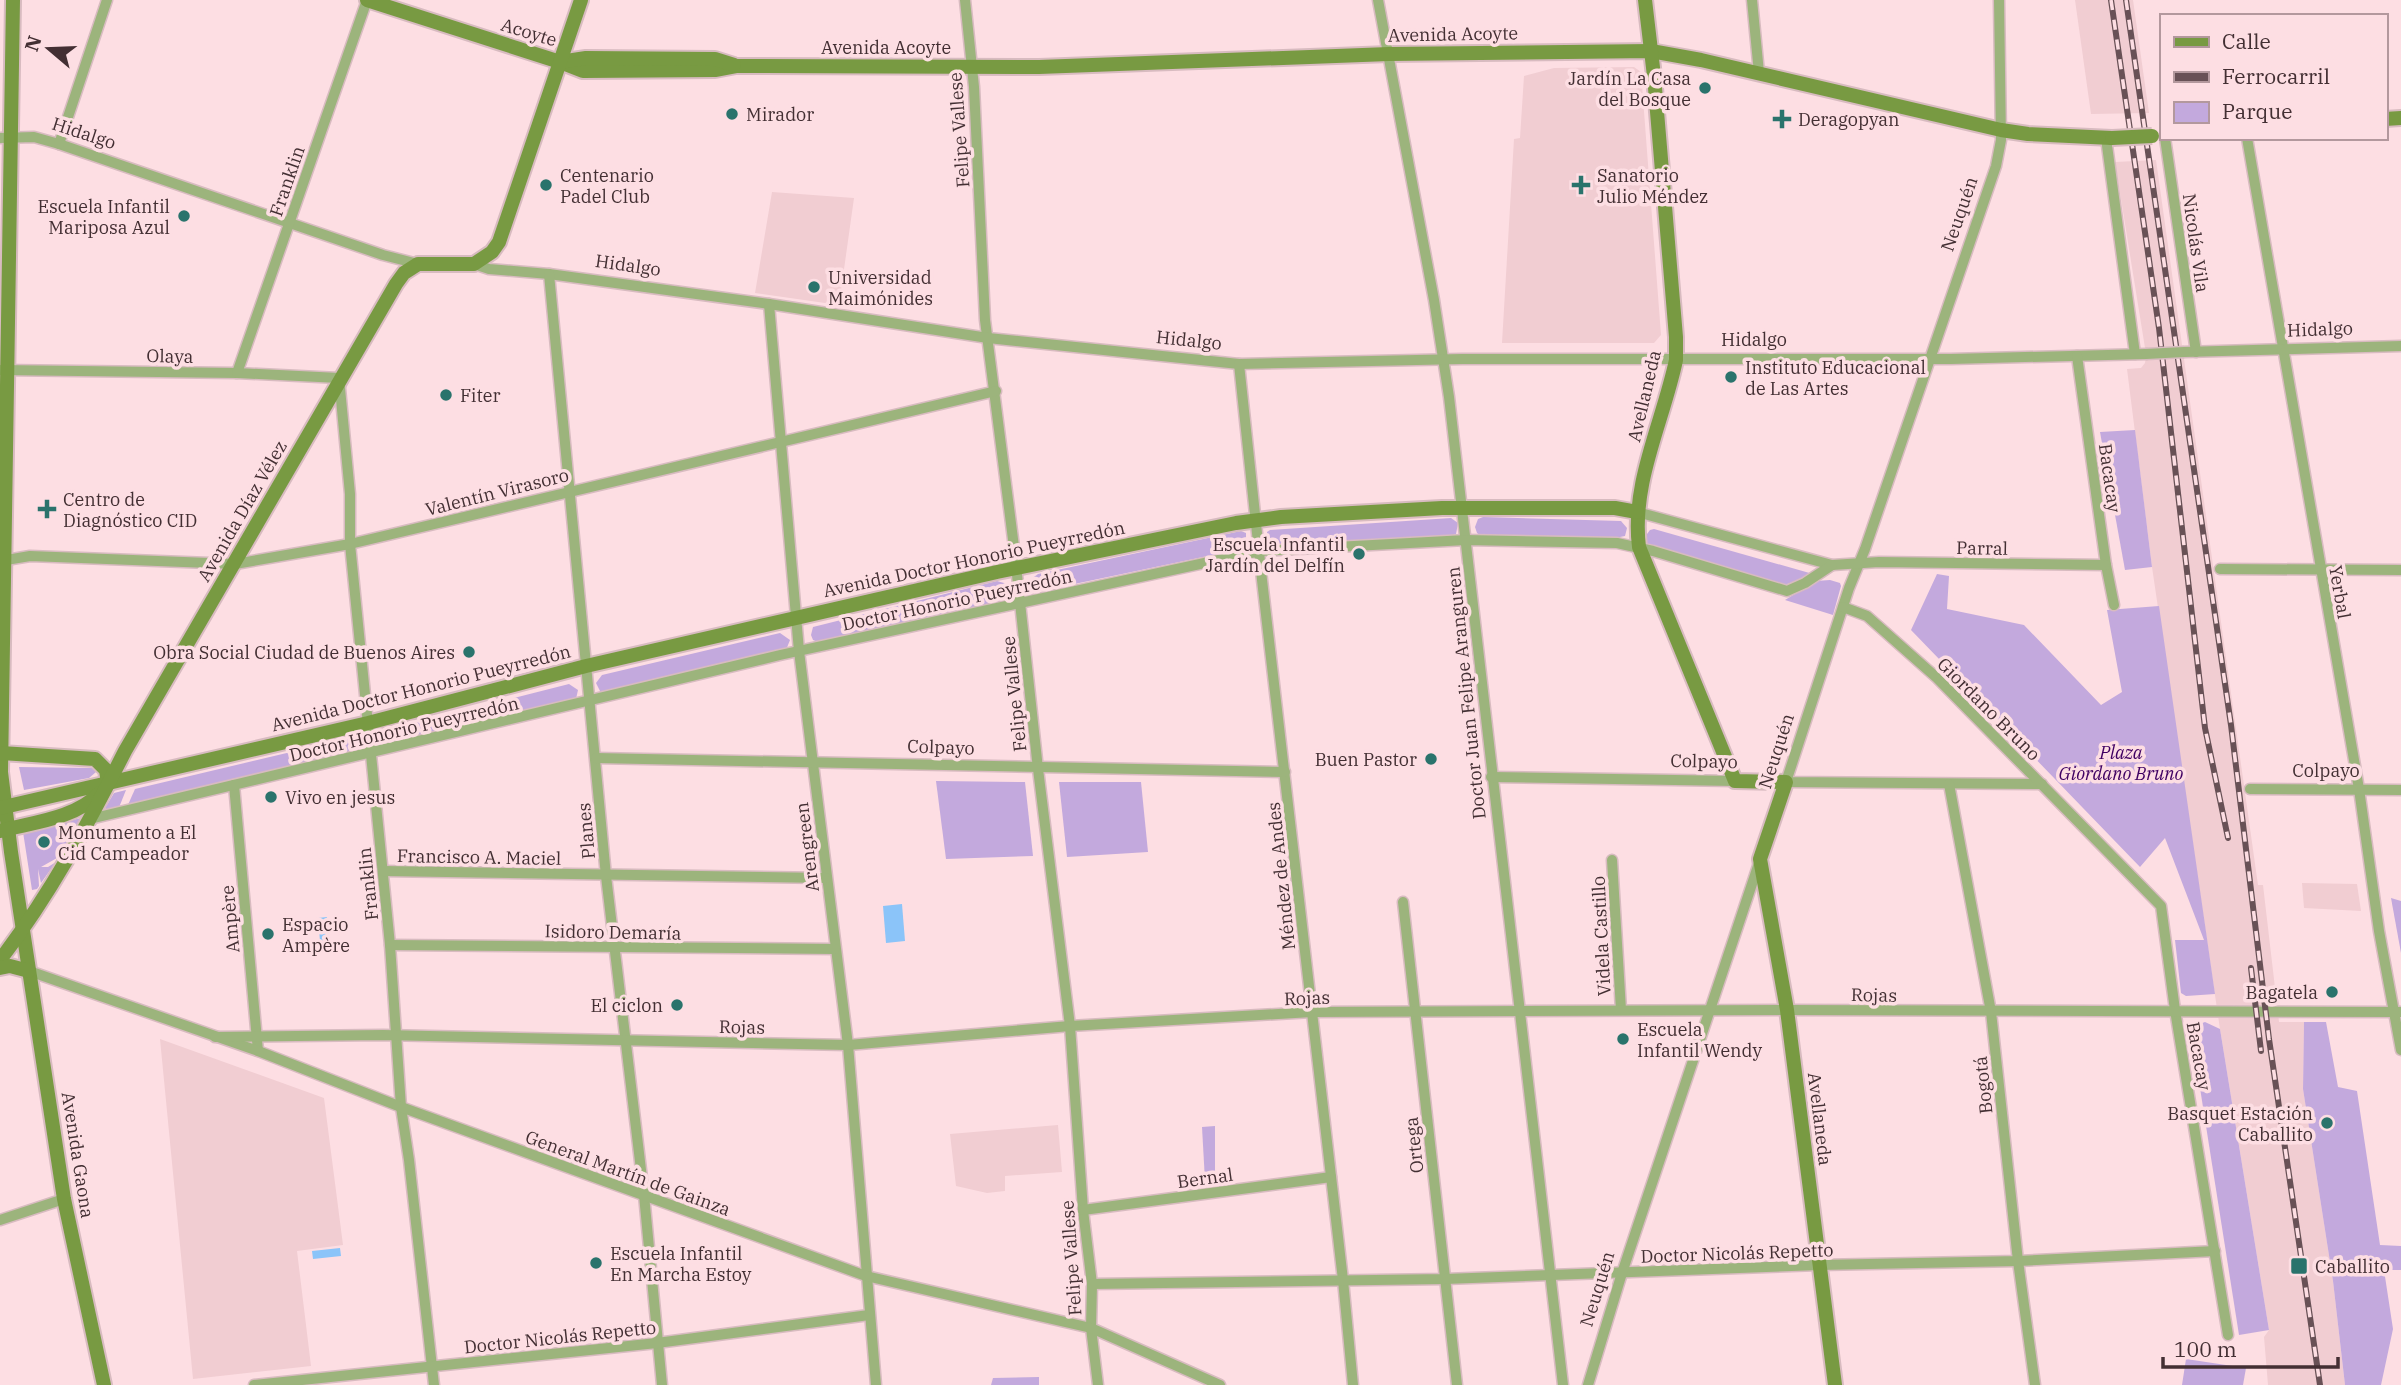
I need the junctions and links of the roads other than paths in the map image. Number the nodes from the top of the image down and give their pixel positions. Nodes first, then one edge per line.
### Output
1 (13, 0) edge
2 (107, 0) edge
3 (367, 0) edge
4 (581, 0) edge
5 (965, 0) edge
6 (1378, 0) edge
7 (1645, 0) edge
8 (1752, 0) edge
9 (1998, 0) edge
10 (1651, 51) junction
11 (1389, 54) junction
12 (560, 62) junction
13 (971, 66) junction
14 (1759, 73) junction
15 (2001, 130) junction
16 (2160, 137) edge
17 (5, 138) edge
18 (2109, 138) junction
19 (2161, 140) edge
20 (2247, 140) edge
21 (58, 144) junction
22 (289, 223) junction
23 (418, 264) junction
24 (474, 264) junction
25 (549, 274) junction
26 (769, 304) junction
27 (988, 338) junction
28 (2401, 346) edge
29 (2282, 350) junction
30 (2196, 352) junction
31 (2141, 354) junction
32 (2077, 356) junction
33 (1930, 358) junction
34 (1443, 359) junction
35 (1676, 360) junction
36 (1239, 364) junction
37 (3, 369) edge
38 (237, 373) junction
39 (339, 379) junction
40 (996, 391) junction
41 (781, 442) junction
42 (569, 491) junction
43 (1462, 509) junction
44 (1637, 512) junction
45 (1257, 519) junction
46 (1466, 540) junction
47 (350, 544) junction
48 (1639, 547) junction
49 (1260, 551) junction
50 (2, 560) edge
51 (1858, 563) junction
52 (235, 564) junction
53 (1832, 565) junction
54 (2106, 565) junction
55 (1017, 568) junction
56 (2220, 569) dead end
57 (2320, 569) junction
58 (2401, 570) edge
59 (1021, 602) junction
60 (2114, 604) dead end
61 (1843, 607) junction
62 (797, 618) junction
63 (799, 651) junction
64 (586, 666) junction
65 (589, 700) junction
66 (368, 723) junction
67 (1, 753) edge
68 (371, 754) junction
69 (596, 758) junction
70 (813, 762) junction
71 (1038, 769) junction
72 (1285, 772) junction
73 (1491, 777) junction
74 (1735, 781) junction
75 (1786, 782) junction
76 (108, 784) junction
77 (1949, 784) junction
78 (2042, 784) junction
79 (233, 785) junction
80 (2250, 789) dead end
81 (2359, 789) junction
82 (2401, 790) edge
83 (2, 808) edge
84 (90, 820) junction
85 (4, 830) edge
86 (1760, 859) junction
87 (1612, 860) dead end
88 (383, 871) junction
89 (606, 876) junction
90 (826, 878) junction
91 (1403, 902) dead end
92 (2161, 906) joint
93 (23, 930) junction
94 (390, 945) junction
95 (615, 947) junction
96 (835, 949) junction
97 (0, 960) edge
98 (0, 968) edge
99 (29, 971) junction
100 (1519, 1010) junction
101 (1621, 1010) junction
102 (1787, 1010) junction
103 (2175, 1010) junction
104 (1711, 1011) junction
105 (1312, 1012) junction
106 (1415, 1012) junction
107 (1991, 1012) junction
108 (2398, 1012) edge
109 (1070, 1027) junction
110 (257, 1035) junction
111 (396, 1036) junction
112 (215, 1037) junction
113 (626, 1040) junction
114 (848, 1045) junction
115 (2401, 1050) edge
116 (258, 1051) junction
117 (401, 1107) junction
118 (1331, 1177) junction
119 (643, 1195) junction
120 (64, 1199) junction
121 (1083, 1210) junction
122 (0, 1220) edge
123 (2215, 1251) junction
124 (2018, 1261) junction
125 (1819, 1265) junction
126 (1622, 1273) junction
127 (866, 1276) junction
128 (1550, 1276) junction
129 (1446, 1279) junction
130 (1343, 1280) junction
131 (1091, 1284) junction
132 (869, 1315) junction
133 (1091, 1328) junction
134 (2228, 1335) dead end
135 (657, 1343) junction
136 (432, 1366) junction
137 (104, 1385) edge
138 (254, 1385) edge
139 (434, 1385) edge
140 (662, 1385) edge
141 (876, 1385) edge
142 (1098, 1385) edge
143 (1220, 1385) edge
144 (1353, 1385) edge
145 (1457, 1385) edge
146 (1563, 1385) edge
147 (1588, 1385) edge
148 (1835, 1385) edge
149 (2035, 1385) edge

1 - 17 main road, Avenida Gaona
2 - 21 street
3 - 12 main road, Acoyte
3 - 22 street, Franklin
4 - 12 main road
5 - 13 street, Felipe Vallese
6 - 11 street, Doctor Juan Felipe Aranguren
7 - 10 main road, Avellaneda
8 - 14 street
9 - 15 street, Neuquén
10 - 11 main road, Avenida Acoyte
10 - 14 main road, Avenida Acoyte
10 - 35 main road, Avellaneda
11 - 13 main road, Avenida Acoyte
11 - 34 street, Doctor Juan Felipe Aranguren
12 - 13 main road, Avenida Acoyte
12 - 24 main road
13 - 27 street, Felipe Vallese
14 - 15 main road, Avenida Acoyte
15 - 18 main road, Avenida Acoyte
15 - 33 street, Neuquén
16 - 18 main road, Avenida Acoyte, bridge
17 - 21 street, Hidalgo
17 - 37 main road, Avenida Gaona
18 - 31 street
19 - 30 street, Nicolás Vila
20 - 29 street, Yerbal
21 - 22 street, Hidalgo
22 - 23 street, Hidalgo
22 - 38 street, Franklin
23 - 24 main road, Hidalgo
23 - 39 main road, Avenida Díaz Vélez
24 - 25 street, Hidalgo
25 - 26 street, Hidalgo
25 - 42 street, Planes
26 - 27 street, Hidalgo
26 - 41 street, Arengreen
27 - 36 street, Hidalgo
27 - 40 street, Felipe Vallese
28 - 29 street, Hidalgo
29 - 30 street, Hidalgo
29 - 57 street, Yerbal
30 - 31 street, Hidalgo, bridge
31 - 32 street, Hidalgo
32 - 33 street, Hidalgo
32 - 54 street, Bacacay
33 - 35 street, Hidalgo
33 - 51 street, Neuquén
34 - 35 street, Hidalgo
34 - 36 street, Hidalgo
34 - 43 street, Doctor Juan Felipe Aranguren
35 - 44 main road, Avellaneda
36 - 45 street, Méndez de Andes
37 - 38 street, Olaya
37 - 50 main road, Avenida Gaona
38 - 39 street, Olaya
39 - 47 street, Franklin
39 - 52 main road, Avenida Díaz Vélez
40 - 41 street, Valentín Virasoro
40 - 55 street, Felipe Vallese
41 - 42 street, Valentín Virasoro
41 - 62 street, Arengreen
42 - 47 street, Valentín Virasoro
42 - 64 street, Planes
43 - 44 main road, Avenida Doctor Honorio Pueyrredón
43 - 45 main road, Avenida Doctor Honorio Pueyrredón
43 - 46 street, Doctor Juan Felipe Aranguren
44 - 48 main road, Avellaneda
44 - 53 street, Avenida Doctor Honorio Pueyrredón
45 - 49 street, Méndez de Andes
45 - 55 main road, Avenida Doctor Honorio Pueyrredón
46 - 48 street, Doctor Honorio Pueyrredón
46 - 49 street, Doctor Honorio Pueyrredón
46 - 73 street, Doctor Juan Felipe Aranguren
47 - 52 street, Valentín Virasoro
47 - 66 street, Franklin
48 - 53 street, Doctor Honorio Pueyrredón
48 - 74 main road, Avellaneda
49 - 59 street, Doctor Honorio Pueyrredón
49 - 72 street, Méndez de Andes
50 - 52 street, Valentín Virasoro
50 - 67 main road, Avenida Gaona
51 - 53 street, Avenida Doctor Honorio Pueyrredón
51 - 54 street, Parral
51 - 61 street, Neuquén
52 - 76 main road, Avenida Díaz Vélez
54 - 60 street, Bacacay
55 - 59 street, Felipe Vallese
55 - 62 main road, Avenida Doctor Honorio Pueyrredón
56 - 57 street
57 - 58 street
57 - 81 street, Yerbal
59 - 63 street, Doctor Honorio Pueyrredón
59 - 71 street, Felipe Vallese
61 - 75 street, Neuquén
61 - 78 street, Giordano Bruno
62 - 63 street, Arengreen
62 - 64 main road, Avenida Doctor Honorio Pueyrredón
63 - 65 street, Doctor Honorio Pueyrredón
63 - 70 street, Arengreen
64 - 65 street, Planes
64 - 66 main road, Avenida Doctor Honorio Pueyrredón
65 - 68 street, Doctor Honorio Pueyrredón
65 - 69 street, Planes
66 - 68 street, Franklin
66 - 76 main road, Avenida Doctor Honorio Pueyrredón
67 - 76 main road
67 - 83 main road, Avenida Gaona
68 - 79 street, Doctor Honorio Pueyrredón
68 - 88 street, Franklin
69 - 70 street, Colpayo
69 - 89 street, Planes
70 - 71 street, Colpayo
70 - 90 street, Arengreen
71 - 72 street, Colpayo
71 - 109 street, Felipe Vallese
72 - 105 street, Méndez de Andes
73 - 74 street, Colpayo
73 - 100 street, Doctor Juan Felipe Aranguren
74 - 75 main road, Colpayo
75 - 77 street, Colpayo
75 - 86 main road, Neuquén
76 - 83 main road, Avenida Doctor Honorio Pueyrredón
76 - 84 main road
76 - 85 main road, Avenida Doctor Honorio Pueyrredón
77 - 78 street, Colpayo
77 - 107 street, Bogotá
78 - 92 street, Giordano Bruno
79 - 84 street, Doctor Honorio Pueyrredón
79 - 110 street, Ampère
80 - 81 street, Colpayo
81 - 82 street, Colpayo
81 - 108 street, Yerbal
83 - 85 main road, Avenida Gaona
84 - 93 main road
85 - 93 main road, Avenida Gaona
86 - 102 main road, Avellaneda
86 - 104 street, Neuquén
87 - 101 street, Videla Castillo
88 - 89 street, Francisco A. Maciel
88 - 94 street, Franklin
89 - 90 street, Francisco A. Maciel
89 - 95 street, Planes
90 - 96 street, Arengreen
91 - 106 street, Ortega
92 - 103 street, Bacacay
93 - 97 main road
93 - 99 main road, Avenida Gaona
94 - 95 street, Isidoro Demaría
94 - 111 street, Franklin
95 - 96 street, Isidoro Demaría
95 - 113 street, Planes
96 - 114 street, Arengreen
98 - 99 main road
99 - 112 street, General Martín de Gainza
99 - 120 main road, Avenida Gaona
100 - 101 street, Rojas
100 - 106 street, Rojas
100 - 128 street, Doctor Juan Felipe Aranguren
101 - 104 street, Rojas
102 - 104 street, Rojas
102 - 107 street, Rojas
102 - 125 main road, Avellaneda
103 - 107 street, Rojas
103 - 108 street, Rojas
103 - 123 street, Bacacay
104 - 126 street, Neuquén
105 - 106 street, Rojas
105 - 109 street, Rojas
105 - 118 street, Méndez de Andes
106 - 129 street, Ortega
107 - 124 street, Bogotá
108 - 115 street, Yerbal
109 - 114 street, Rojas
109 - 121 street, Felipe Vallese
110 - 111 street, Rojas
110 - 112 street, Rojas
110 - 116 street, Ampère
111 - 113 street, Rojas
111 - 117 street, Franklin
112 - 116 street, General Martín de Gainza
113 - 114 street, Rojas
113 - 119 street, Planes
114 - 127 street, Arengreen
116 - 117 street, General Martín de Gainza
117 - 119 street, General Martín de Gainza
117 - 136 street, Franklin
118 - 121 street, Bernal
118 - 130 street, Méndez de Andes
119 - 127 street, General Martín de Gainza
119 - 135 street, Planes
120 - 122 street
120 - 137 main road, Avenida Gaona
121 - 131 street, Felipe Vallese
123 - 124 street, Doctor Nicolás Repetto
123 - 134 street, Bacacay
124 - 125 street, Doctor Nicolás Repetto
124 - 149 street, Bogotá
125 - 126 street, Doctor Nicolás Repetto
125 - 148 main road, Avellaneda
126 - 128 street, Doctor Nicolás Repetto
126 - 147 street, Neuquén
127 - 132 street, Arengreen
127 - 133 street, General Martín de Gainza
128 - 129 street, Doctor Nicolás Repetto
128 - 146 street, Doctor Juan Felipe Aranguren
129 - 130 street, Doctor Nicolás Repetto
129 - 145 street, Ortega
130 - 131 street, Doctor Nicolás Repetto
130 - 144 street, Méndez de Andes
131 - 133 street, Felipe Vallese
132 - 135 street, Doctor Nicolás Repetto
132 - 141 street, Arengreen
133 - 142 street, Felipe Vallese
133 - 143 street, General Martín de Gainza
135 - 136 street, Doctor Nicolás Repetto
135 - 140 street, Planes
136 - 138 street, Doctor Nicolás Repetto
136 - 139 street, Franklin

